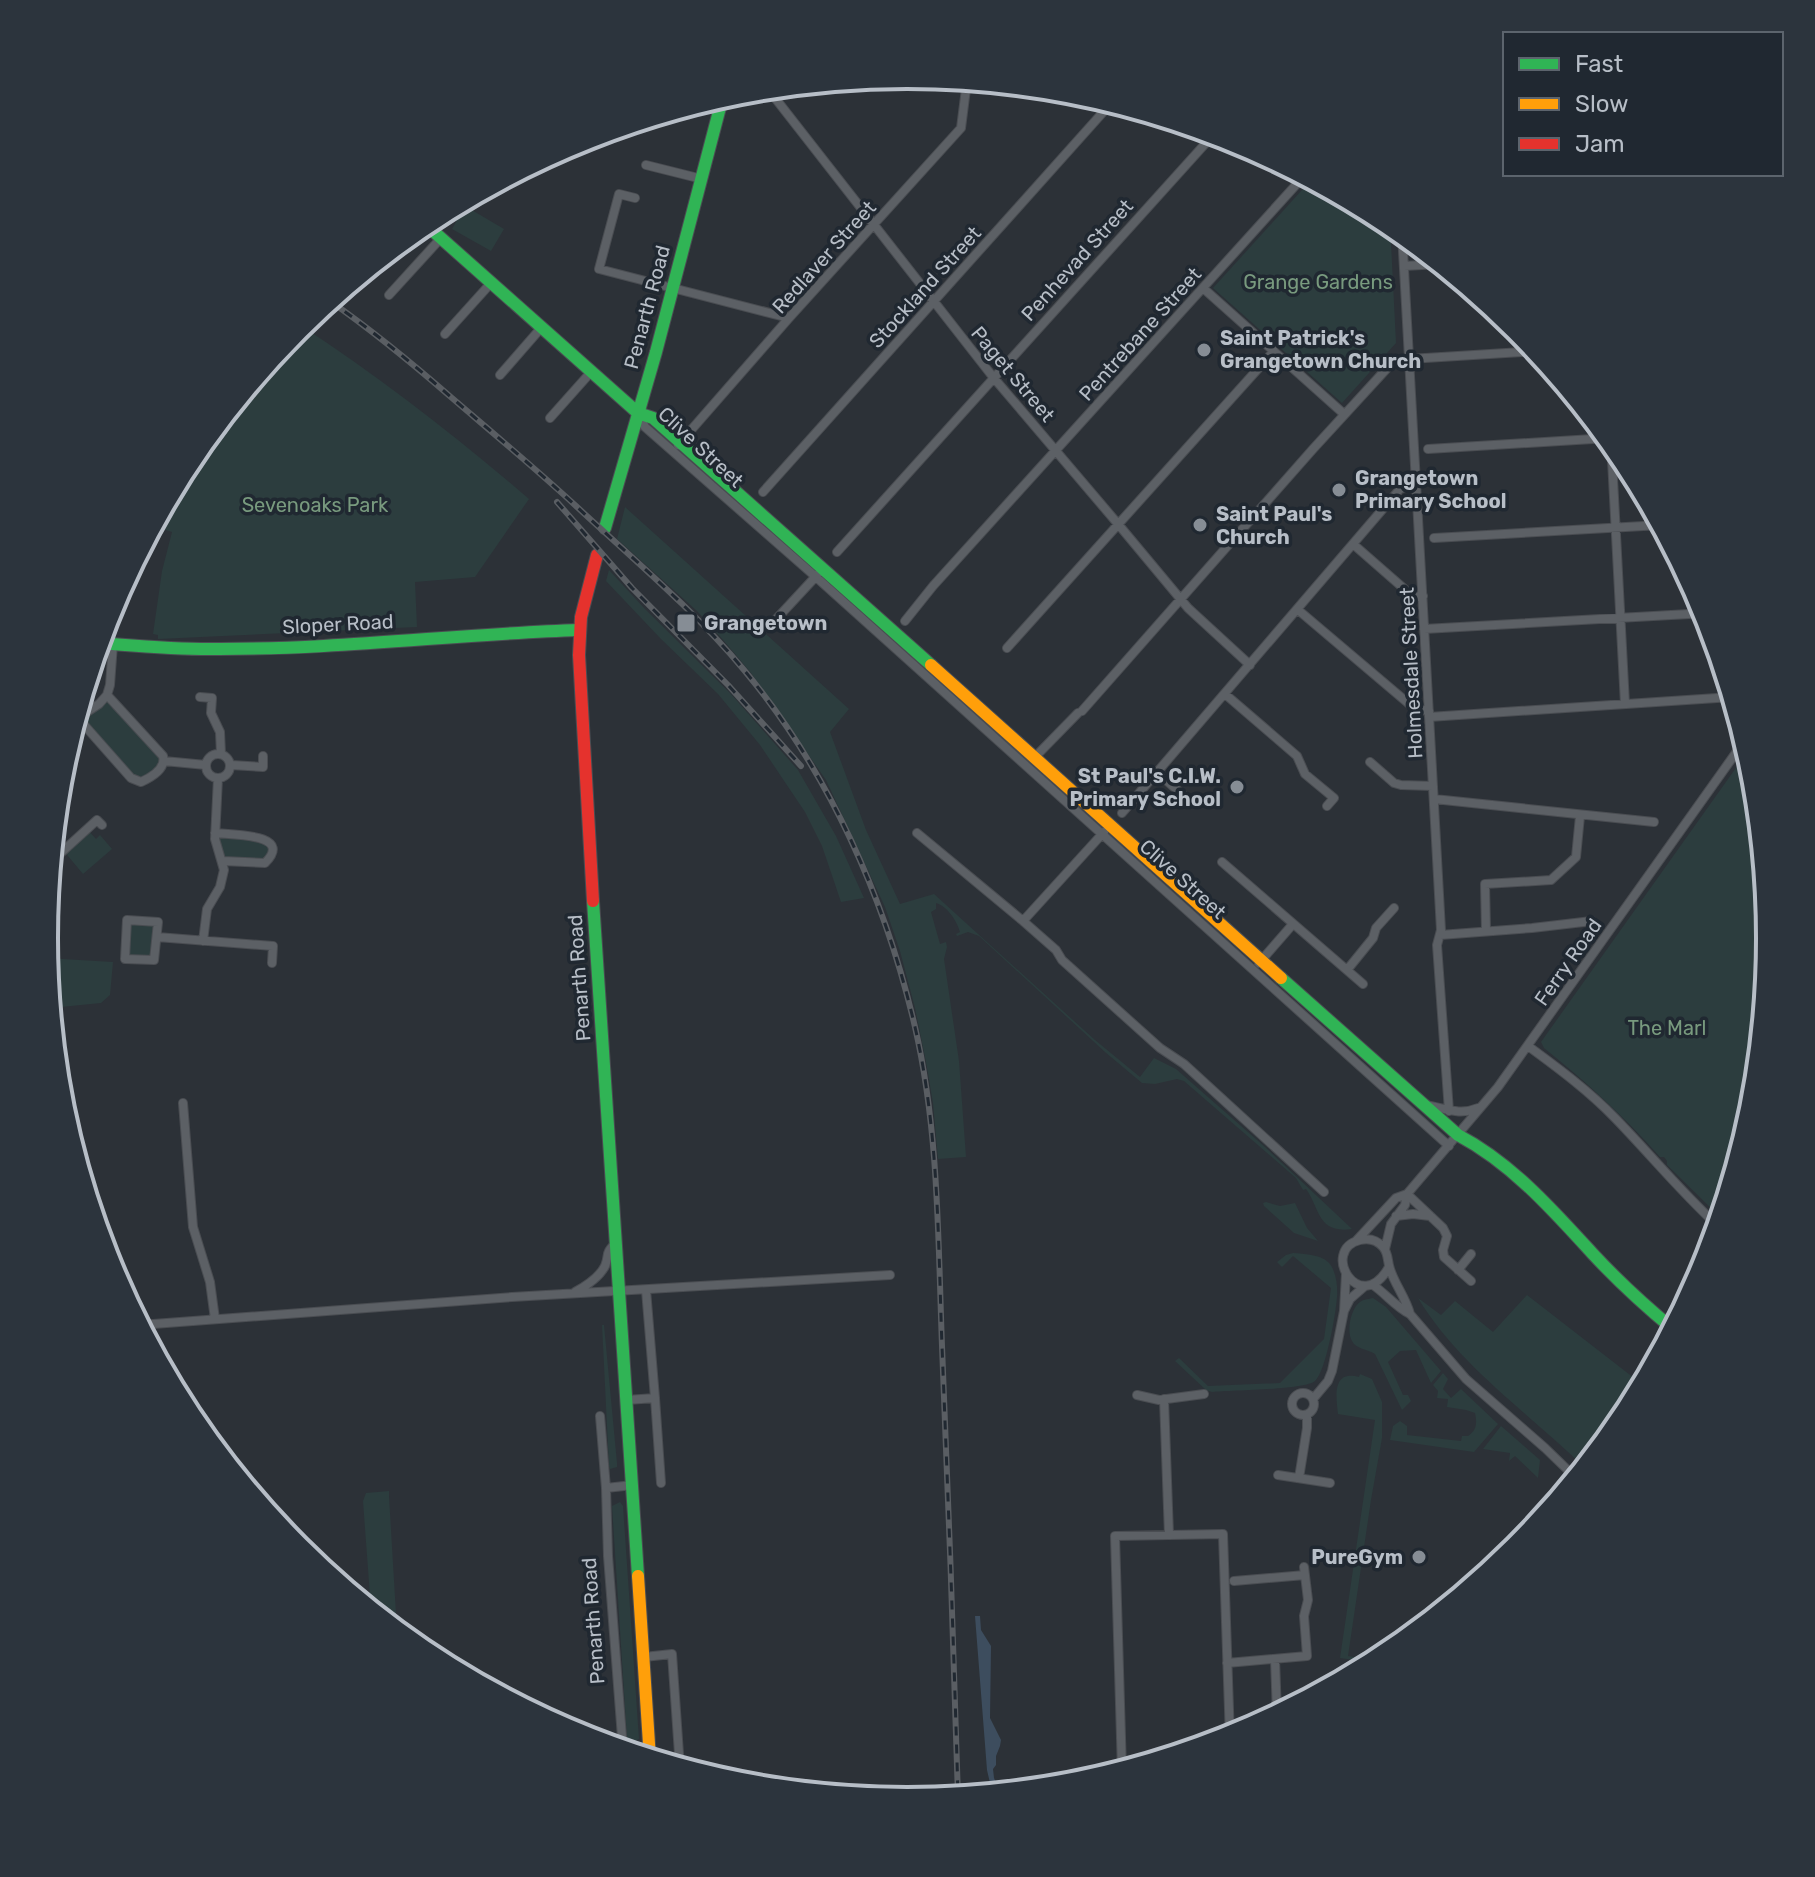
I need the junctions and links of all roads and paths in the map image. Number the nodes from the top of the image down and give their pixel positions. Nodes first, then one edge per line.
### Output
1 (966, 91) edge
2 (776, 99) edge
3 (719, 111) edge
4 (1103, 112) edge
5 (1205, 143) edge
6 (646, 165) dead end
7 (702, 179) junction
8 (1297, 184) edge
9 (635, 198) dead end
10 (873, 226) junction
11 (435, 233) edge
12 (429, 237) edge
13 (1403, 249) edge
14 (1425, 265) edge
15 (1404, 266) junction
16 (491, 283) junction
17 (673, 288) junction
18 (1203, 288) junction
19 (389, 295) dead end
20 (934, 301) junction
21 (789, 318) junction
22 (541, 328) junction
23 (445, 334) dead end
24 (1274, 351) junction
25 (1521, 352) edge
26 (1409, 359) junction
27 (1390, 365) dead end
28 (591, 372) junction
29 (500, 375) dead end
30 (993, 377) junction
31 (638, 413) junction
32 (1344, 414) junction
33 (550, 418) dead end
34 (1595, 441) edge
35 (676, 448) junction
36 (1428, 449) dead end
37 (1057, 451) junction
38 (1612, 464) edge
39 (1416, 484) junction
40 (763, 492) dead end
41 (1118, 524) junction
42 (1649, 526) edge
43 (1616, 528) junction
44 (1434, 538) dead end
45 (1353, 544) junction
46 (837, 552) dead end
47 (819, 574) junction
48 (1423, 596) junction
49 (1180, 599) junction
50 (1297, 609) junction
51 (1692, 614) edge
52 (1621, 618) junction
53 (905, 621) dead end
54 (768, 628) dead end
55 (1424, 629) junction
56 (579, 630) junction
57 (111, 644) edge
58 (1007, 648) dead end
59 (106, 657) edge
60 (1250, 665) junction
61 (1225, 694) junction
62 (107, 695) junction
63 (200, 697) dead end
64 (1722, 698) edge
65 (1625, 704) junction
66 (90, 710) edge
67 (1429, 714) junction
68 (85, 727) edge
69 (1736, 753) edge
70 (221, 754) junction
71 (263, 756) dead end
72 (1035, 757) junction
73 (164, 761) junction
74 (1370, 762) dead end
75 (206, 765) junction
76 (231, 765) junction
77 (1157, 772) junction
78 (218, 778) junction
79 (1433, 786) junction
80 (1185, 797) dead end
81 (1434, 799) junction
82 (1327, 806) dead end
83 (1122, 813) dead end
84 (1580, 816) junction
85 (1654, 822) dead end
86 (102, 825) dead end
87 (87, 829) junction
88 (1106, 830) junction
89 (215, 833) junction
90 (917, 833) dead end
91 (96, 839) dead end
92 (63, 851) edge
93 (223, 861) junction
94 (1222, 862) dead end
95 (1394, 908) dead end
96 (1023, 921) junction
97 (1592, 921) dead end
98 (1293, 924) junction
99 (1486, 931) junction
100 (1440, 935) junction
101 (157, 937) junction
102 (203, 941) junction
103 (272, 963) dead end
104 (1257, 965) junction
105 (1347, 970) junction
106 (1363, 984) dead end
107 (1528, 1046) junction
108 (183, 1103) dead end
109 (1425, 1105) junction
110 (1482, 1107) junction
111 (1449, 1111) junction
112 (1458, 1135) junction
113 (1449, 1146) junction
114 (1324, 1192) dead end
115 (1407, 1194) junction
116 (1396, 1216) junction
117 (1430, 1216) junction
118 (1710, 1218) edge
119 (1356, 1241) junction
120 (616, 1243) junction
121 (1385, 1249) junction
122 (1471, 1254) dead end
123 (1389, 1267) junction
124 (1458, 1270) junction
125 (1346, 1274) junction
126 (890, 1275) dead end
127 (1471, 1281) dead end
128 (1369, 1285) junction
129 (646, 1290) junction
130 (619, 1291) junction
131 (571, 1294) junction
132 (1344, 1311) junction
133 (1410, 1314) junction
134 (215, 1319) junction
135 (1665, 1322) edge
136 (151, 1324) edge
137 (1204, 1394) dead end
138 (1137, 1395) dead end
139 (655, 1398) junction
140 (1164, 1399) junction
141 (1313, 1399) junction
142 (627, 1400) junction
143 (1307, 1415) junction
144 (600, 1416) dead end
145 (1569, 1471) edge
146 (1278, 1475) dead end
147 (1299, 1478) junction
148 (661, 1483) dead end
149 (1330, 1483) dead end
150 (633, 1485) junction
151 (606, 1488) junction
152 (1169, 1535) junction
153 (1234, 1581) dead end
154 (644, 1657) junction
155 (1275, 1659) junction
156 (1227, 1663) junction
157 (1277, 1703) edge
158 (1229, 1724) edge
159 (622, 1738) edge
160 (650, 1748) edge
161 (679, 1756) edge
162 (1122, 1760) edge

1 - 10 street, Redlaver Street
2 - 10 street, Paget Street
3 - 7 street, Penarth Road
4 - 20 street, Stockland Street
5 - 30 street, Penhevad Street
6 - 7 street
7 - 17 street, Penarth Road
8 - 18 street, Pentrebane Street
9 - 17 street
10 - 20 street, Paget Street
10 - 21 street, Redlaver Street
11 - 16 street, Clive Street
12 - 19 street
13 - 15 street, Holmesdale Street
14 - 15 street
15 - 26 street, Holmesdale Street
16 - 22 street, Clive Street
16 - 23 street
17 - 21 street
17 - 31 street, Penarth Road
18 - 24 street
18 - 37 street, Pentrebane Street
20 - 30 street, Paget Street
20 - 40 street, Stockland Street
21 - 35 street, Redlaver Street
22 - 28 street, Clive Street
22 - 29 street
24 - 32 street
24 - 41 street
25 - 26 street
26 - 39 street, Holmesdale Street
27 - 32 street
28 - 31 street, Clive Street
28 - 33 street
30 - 37 street, Paget Street
30 - 46 street, Penhevad Street
31 - 35 street, Clive Street
31 - 56 street, Penarth Road
32 - 49 street
34 - 36 street
35 - 47 street, Clive Street
37 - 41 street, Paget Street
37 - 53 street, Pentrebane Street
38 - 43 street
39 - 45 street
39 - 48 street, Holmesdale Street
41 - 49 street, Paget Street
41 - 58 street
42 - 43 street
43 - 44 street
43 - 52 street
45 - 48 street
45 - 50 street
47 - 54 street
47 - 72 street, Clive Street
47 - 88 street, Clive Street
48 - 55 street, Holmesdale Street
49 - 60 street, Paget Street
49 - 72 street
50 - 60 street
50 - 67 street
51 - 52 street
52 - 55 street
52 - 65 street
55 - 67 street, Holmesdale Street
56 - 57 street, Sloper Road
56 - 120 street, Penarth Road
59 - 62 street
60 - 61 street
61 - 77 street
61 - 82 street
62 - 66 street
62 - 73 street
63 - 70 street
64 - 65 street
65 - 67 street
67 - 79 street, Holmesdale Street
68 - 73 street
69 - 107 street, Ferry Road
70 - 75 street
70 - 76 street
71 - 76 street
72 - 88 street, Clive Street
73 - 75 street
74 - 79 street
75 - 78 street
76 - 78 street
77 - 80 street
77 - 83 street
78 - 89 street
79 - 81 street, Holmesdale Street
81 - 84 street
81 - 100 street, Holmesdale Street
84 - 85 street
84 - 99 street
86 - 87 street
87 - 91 street
87 - 92 street
88 - 96 street
88 - 104 street, Clive Street
89 - 93 street
89 - 93 street
90 - 96 street
93 - 102 street
94 - 98 street
95 - 105 street
96 - 114 street
97 - 99 street
98 - 104 street
98 - 105 street
99 - 100 street
100 - 111 street, Holmesdale Street
101 - 101 street
101 - 102 street
102 - 103 street
104 - 109 street, Clive Street
104 - 113 street, Clive Street
105 - 106 street
107 - 110 street, Ferry Road
107 - 118 street
108 - 134 street
109 - 111 street, Clive Street
109 - 112 street, Clive Street
110 - 111 street, Clive Street
110 - 112 street, Ferry Road
112 - 113 street, Ferry Road
112 - 135 street, Clive Street
113 - 115 street, Ferry Road
115 - 116 street, Ferry Road
115 - 117 street
115 - 119 street, Ferry Road
116 - 117 street
116 - 121 street, Ferry Road
117 - 124 street
119 - 121 street
119 - 125 street, Ferry Road
120 - 130 street, Penarth Road
120 - 131 street
121 - 123 street
122 - 124 street
123 - 128 street
123 - 133 street
124 - 127 street
125 - 128 street
125 - 132 street
126 - 129 street
128 - 132 street
128 - 133 street
129 - 130 street
129 - 139 street
130 - 131 street
130 - 142 street, Penarth Road
131 - 134 street
132 - 141 street
133 - 145 street
134 - 136 street
137 - 140 street
138 - 140 street
139 - 142 street
139 - 148 street
140 - 152 street
141 - 143 street
141 - 143 street
142 - 150 street, Penarth Road
143 - 147 street
144 - 151 street, Penarth Road
146 - 147 street
147 - 149 street
150 - 151 street
150 - 154 street, Penarth Road
151 - 159 street, Penarth Road
152 - 156 street
152 - 162 street
153 - 155 street
154 - 160 street, Penarth Road
154 - 161 street
155 - 156 street
155 - 157 street
156 - 158 street

